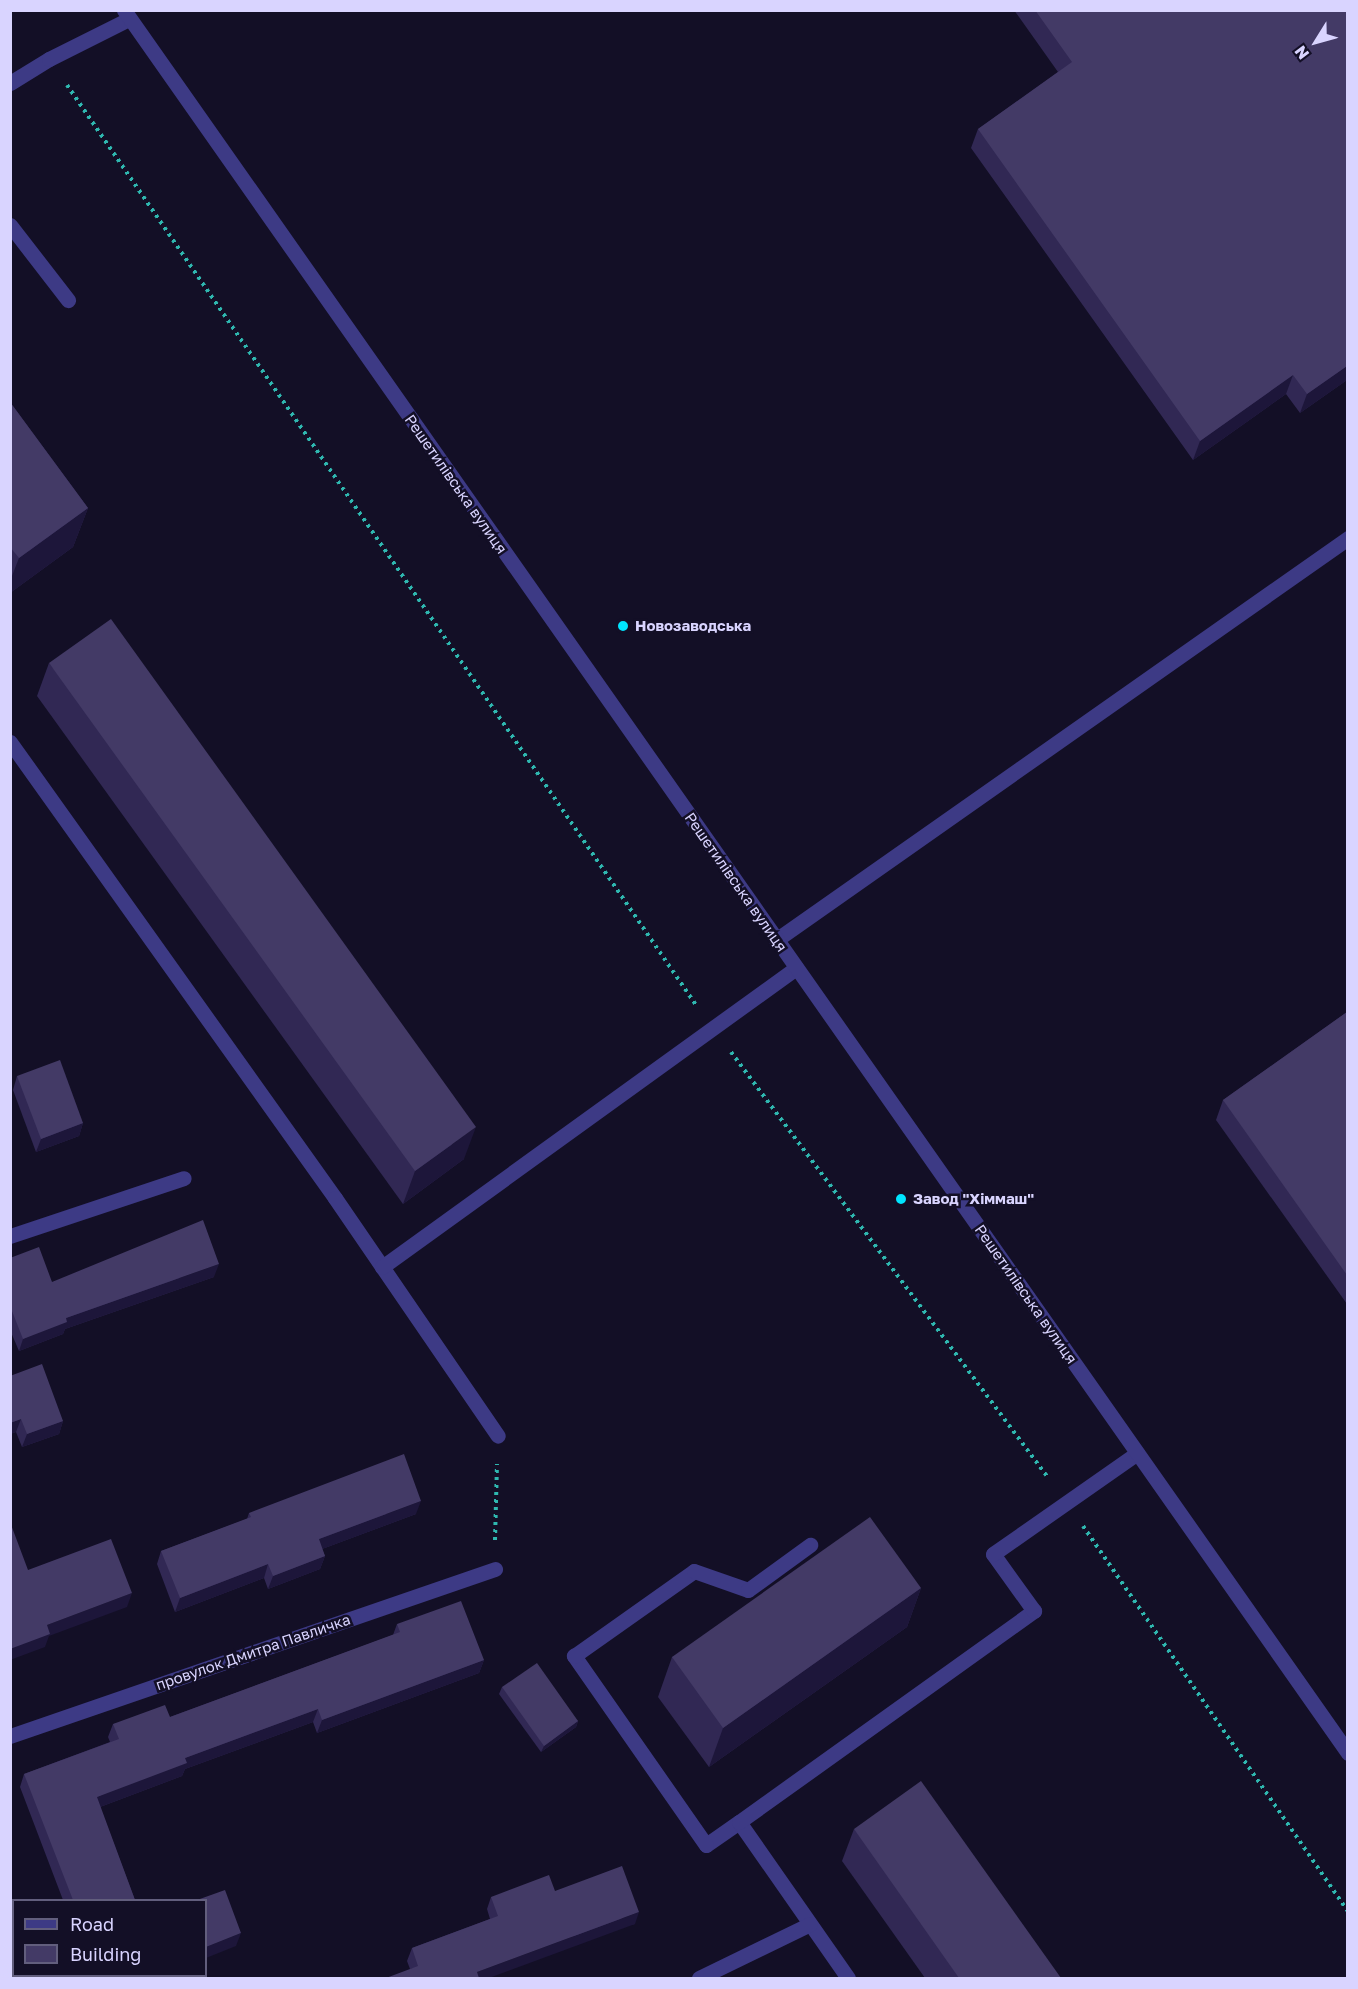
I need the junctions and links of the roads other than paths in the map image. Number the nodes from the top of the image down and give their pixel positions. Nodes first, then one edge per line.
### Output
1 (127, 15) edge
2 (10, 83) edge
3 (10, 225) edge
4 (68, 300) dead end
5 (1347, 538) edge
6 (10, 742) edge
7 (776, 940) junction
8 (796, 968) junction
9 (184, 1178) dead end
10 (10, 1236) edge
11 (382, 1267) junction
12 (498, 1436) road end
13 (1137, 1453) junction
14 (810, 1545) dead end
15 (495, 1569) road end
16 (10, 1736) edge
17 (1347, 1753) edge
18 (739, 1822) junction
19 (810, 1924) junction
20 (699, 1978) edge
21 (848, 1978) edge

1 - 2 street
1 - 7 street, Решетилівська вулиця
3 - 4 street
5 - 7 street
6 - 11 street
7 - 8 street, Решетилівська вулиця
8 - 11 street
8 - 13 street, Решетилівська вулиця
9 - 10 street
11 - 12 street
13 - 17 street, Решетилівська вулиця
13 - 18 street
14 - 18 street
15 - 16 street, провулок Дмитра Павличка
18 - 19 street
19 - 20 street
19 - 21 street

